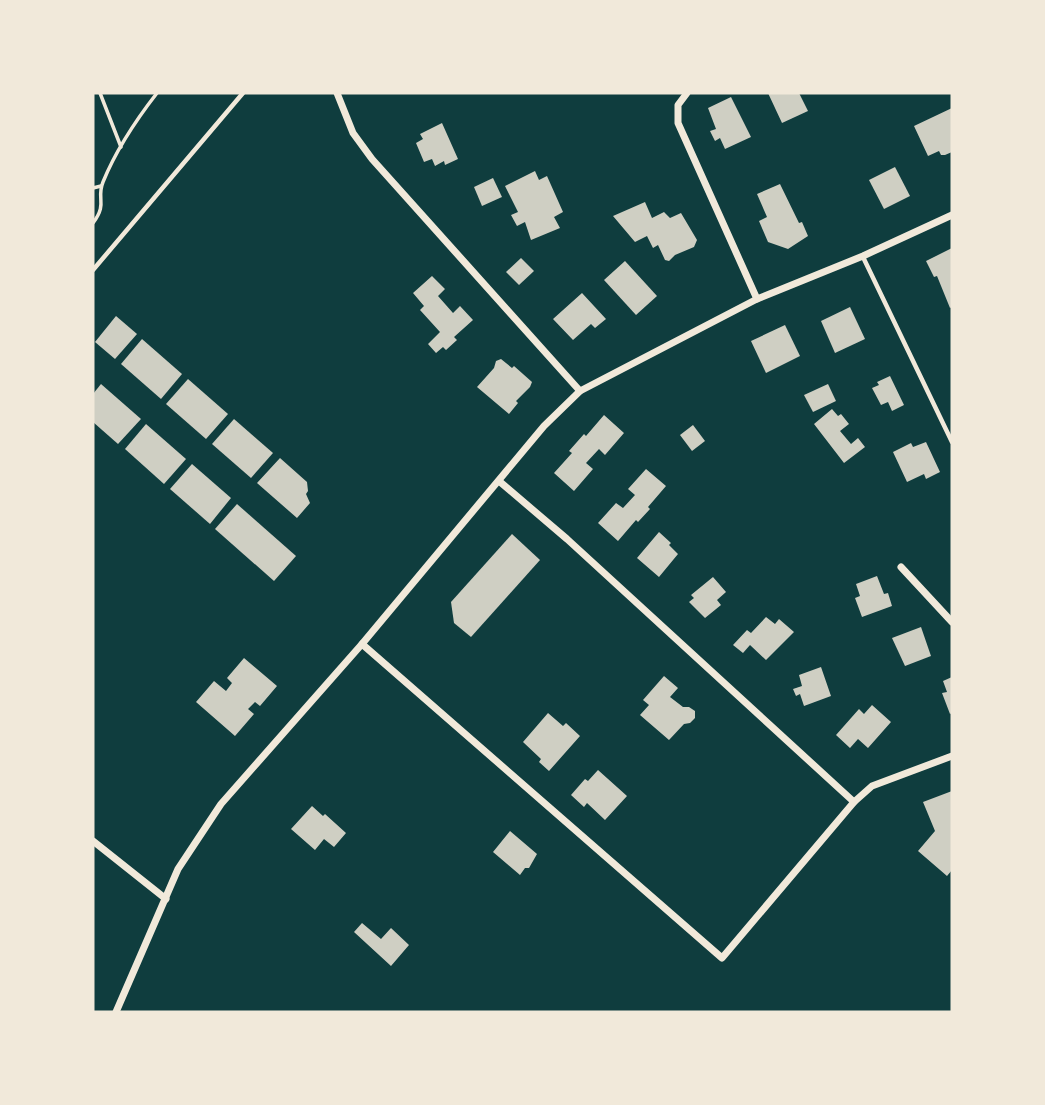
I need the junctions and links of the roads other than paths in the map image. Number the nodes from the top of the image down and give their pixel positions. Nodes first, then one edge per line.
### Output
1 (243, 93) edge
2 (337, 93) edge
3 (687, 93) edge
4 (952, 215) edge
5 (863, 256) junction
6 (93, 270) edge
7 (757, 299) junction
8 (580, 391) junction
9 (952, 442) edge
10 (499, 481) junction
11 (901, 567) dead end
12 (952, 622) edge
13 (362, 643) junction
14 (952, 756) edge
15 (854, 802) junction
16 (93, 841) edge
17 (166, 899) junction
18 (116, 1012) edge

1 - 6 lane
2 - 8 street
3 - 7 street
4 - 5 street
5 - 7 street
5 - 9 lane
7 - 8 street
8 - 10 street
10 - 13 street
10 - 15 street
11 - 12 street
13 - 15 street
13 - 17 street
14 - 15 street
16 - 17 street
17 - 18 street

